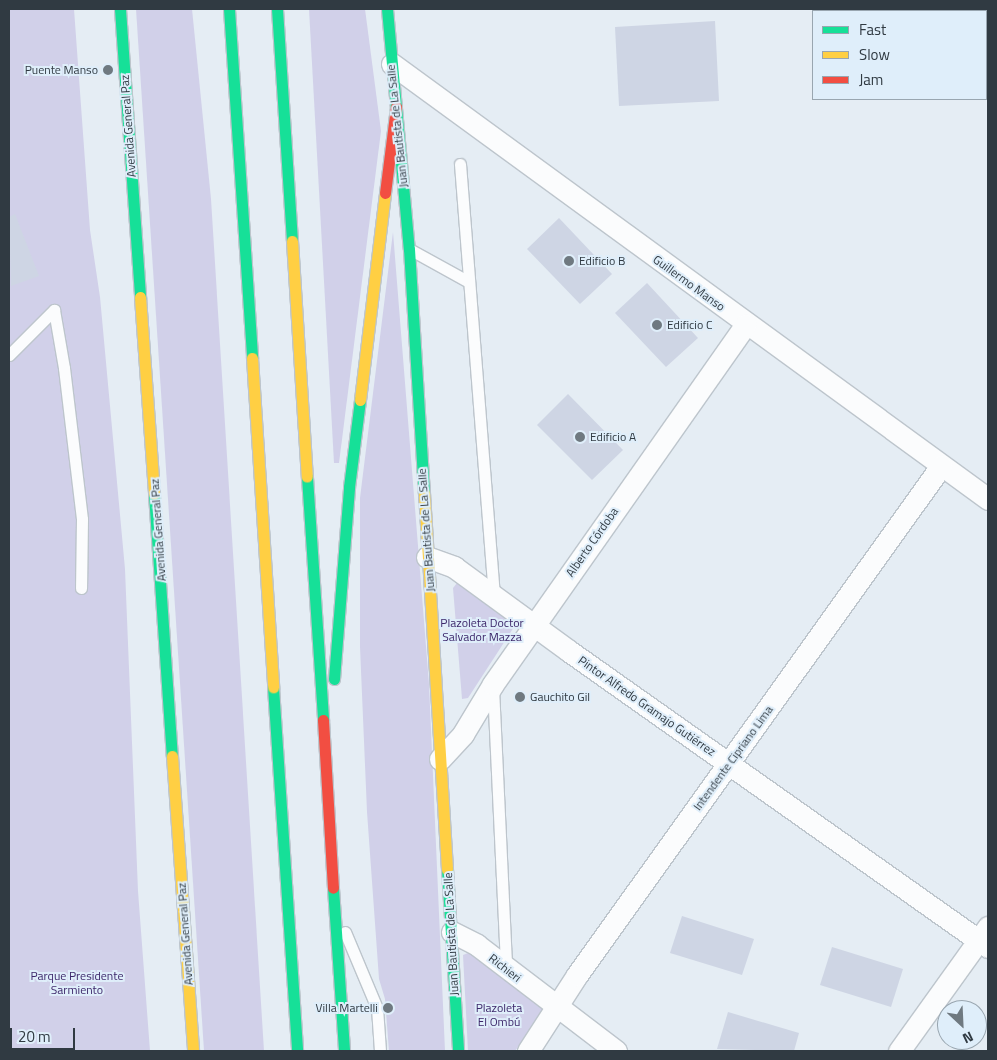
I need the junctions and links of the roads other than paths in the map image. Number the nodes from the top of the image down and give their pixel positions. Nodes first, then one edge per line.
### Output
1 (120, 9) edge
2 (223, 9) edge
3 (229, 9) edge
4 (382, 9) edge
5 (387, 9) edge
6 (277, 12) edge
7 (388, 35) junction
8 (230, 40) junction
9 (392, 64) junction
10 (396, 107) junction
11 (460, 164) dead end
12 (409, 249) junction
13 (469, 282) junction
14 (745, 325) junction
15 (9, 355) edge
16 (941, 466) junction
17 (988, 499) edge
18 (427, 557) junction
19 (81, 588) dead end
20 (494, 595) junction
21 (534, 625) junction
22 (493, 684) junction
23 (440, 759) junction
24 (729, 764) junction
25 (326, 785) junction
26 (334, 905) junction
27 (452, 932) junction
28 (985, 938) edge
29 (506, 969) junction
30 (557, 1007) junction
31 (295, 1013) junction
32 (193, 1051) edge
33 (288, 1051) edge
34 (297, 1051) edge
35 (344, 1051) edge
36 (380, 1051) edge
37 (458, 1051) edge
38 (528, 1051) edge
39 (616, 1051) edge
40 (899, 1051) edge

1 - 32 main road, Avenida General Paz
2 - 8 main road
3 - 8 main road
4 - 7 lane
5 - 7 main road, Juan Bautista de La Salle
6 - 25 main road
7 - 9 main road, Juan Bautista de La Salle
8 - 31 main road
9 - 10 main road, Juan Bautista de La Salle
9 - 14 street, Guillermo Manso
10 - 12 main road, Juan Bautista de La Salle
10 - 25 main road
11 - 13 lane
12 - 13 lane
12 - 18 main road, Juan Bautista de La Salle
13 - 20 lane
14 - 16 street, Guillermo Manso
14 - 21 street, Alberto Córdoba
15 - 19 lane
16 - 17 street, Guillermo Manso
16 - 24 street, Intendente Cipriano Lima
18 - 20 street, Pintor Alfredo Gramajo Gutiérrez
18 - 23 main road, Juan Bautista de La Salle
20 - 21 street, Pintor Alfredo Gramajo Gutiérrez
21 - 22 street, Alberto Córdoba
21 - 24 street, Pintor Alfredo Gramajo Gutiérrez
22 - 23 street, Alberto Córdoba
22 - 29 lane
23 - 27 main road, Juan Bautista de La Salle
24 - 28 street, Pintor Alfredo Gramajo Gutiérrez
24 - 30 street, Intendente Cipriano Lima
25 - 26 main road
26 - 35 main road
26 - 36 lane
27 - 29 street, Richieri
27 - 37 main road, Juan Bautista de La Salle
28 - 40 street
29 - 30 street, Richieri
30 - 38 street, Intendente Cipriano Lima
30 - 39 street, Richieri
31 - 33 main road
31 - 34 main road

